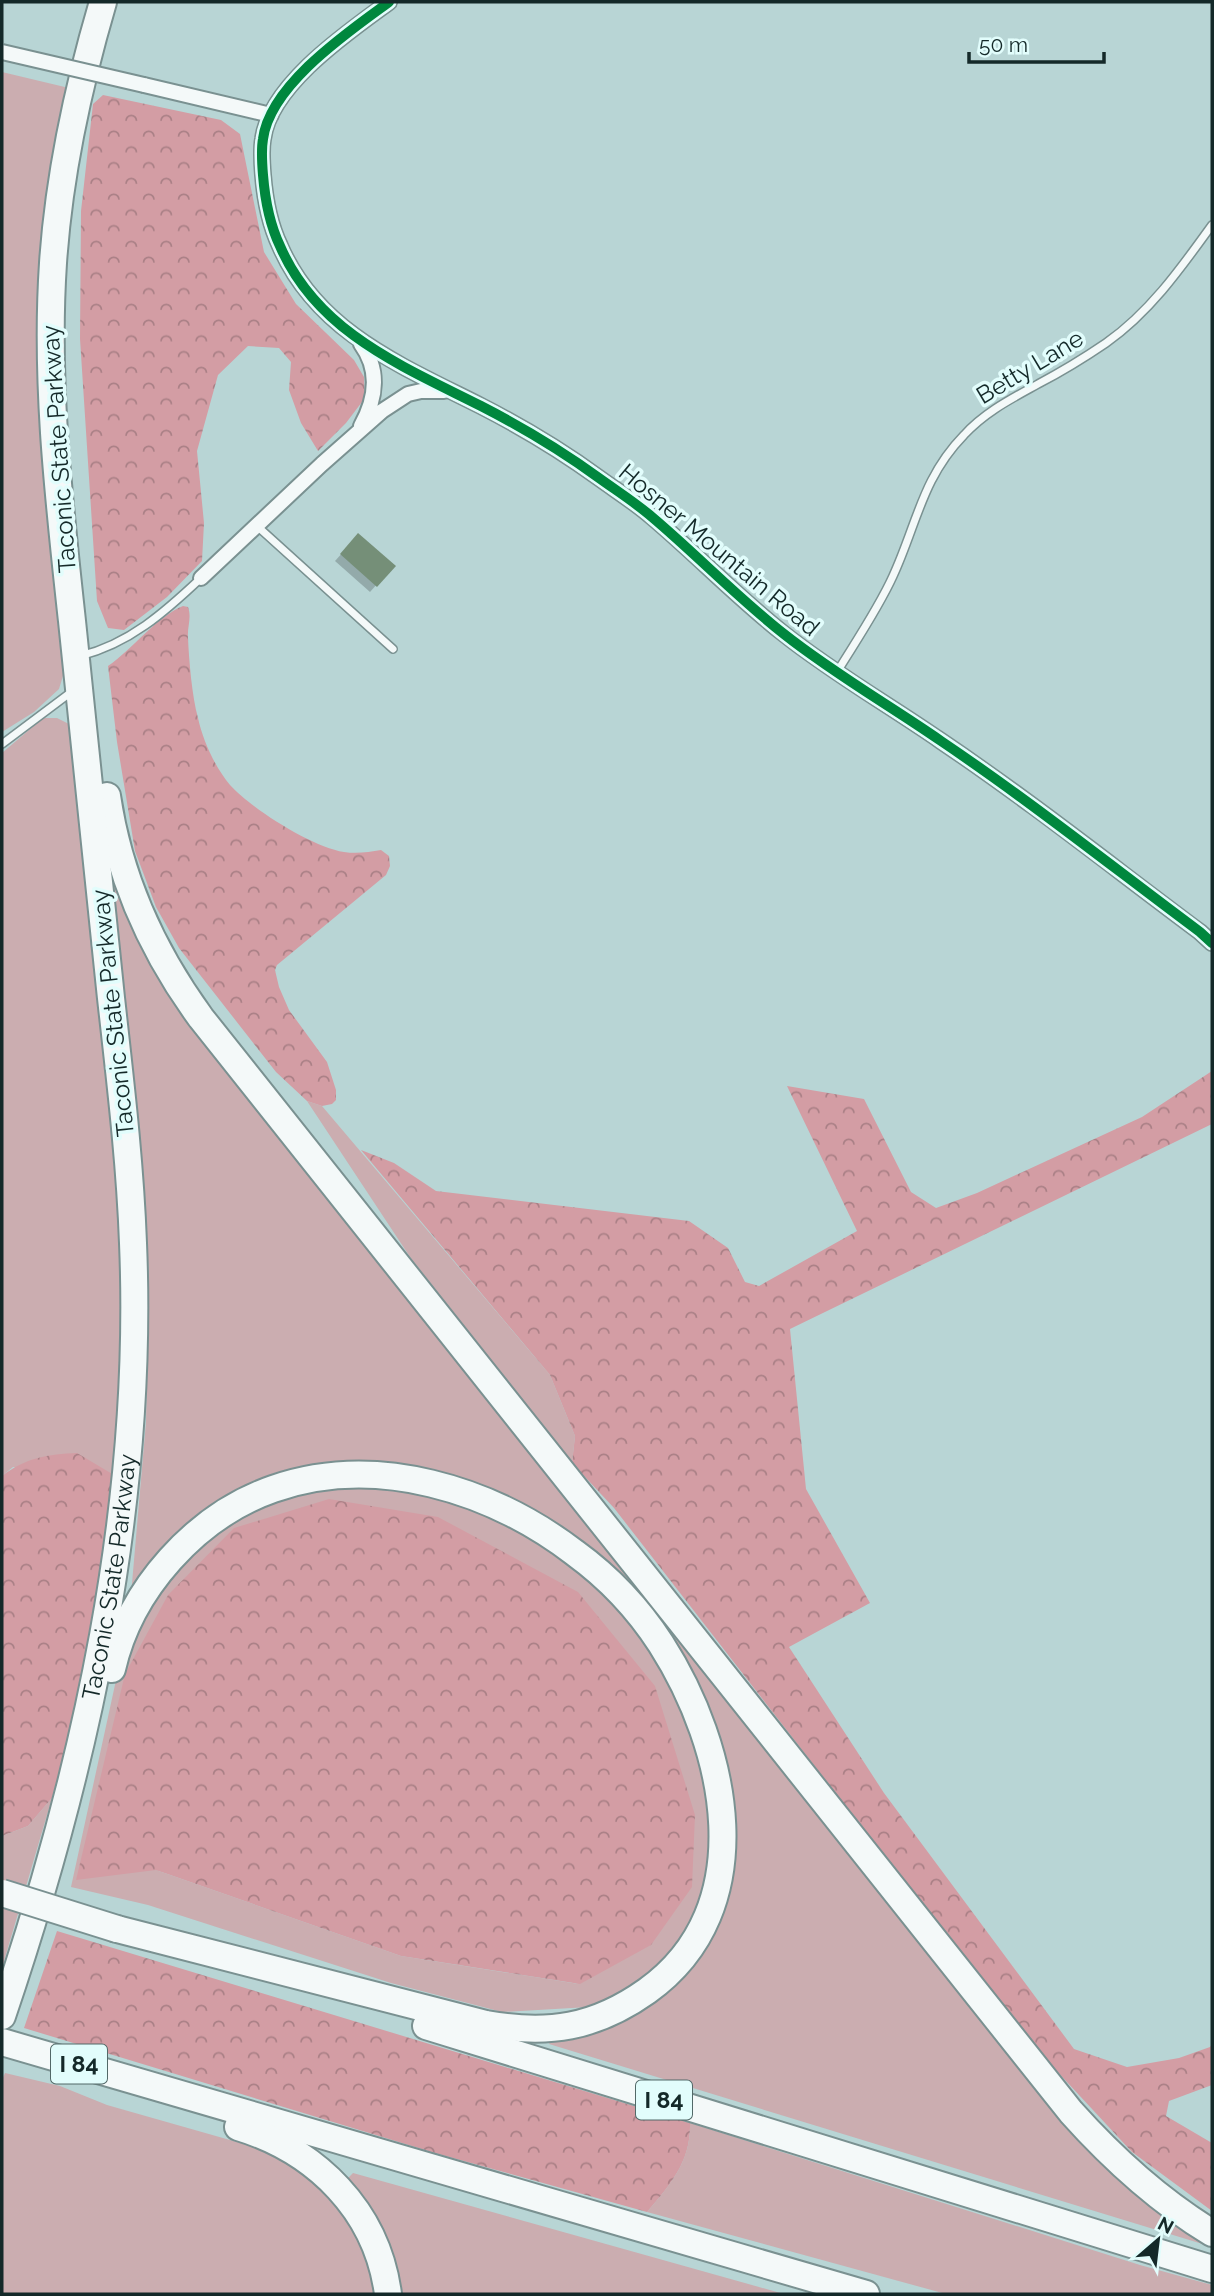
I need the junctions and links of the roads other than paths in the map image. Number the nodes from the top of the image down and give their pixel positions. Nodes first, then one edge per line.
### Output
1 (103, 2) edge
2 (389, 2) edge
3 (2, 52) edge
4 (271, 115) junction
5 (1212, 226) edge
6 (358, 340) junction
7 (450, 392) junction
8 (356, 433) junction
9 (256, 525) junction
10 (201, 578) joint
11 (393, 649) dead end
12 (76, 657) junction
13 (837, 672) junction
14 (79, 686) junction
15 (2, 744) edge
16 (1206, 929) edge
17 (1212, 943) edge
18 (88, 1713) junction
19 (2, 1893) edge
20 (117, 1929) junction
21 (2, 2016) edge
22 (2, 2042) edge
23 (156, 2086) junction
24 (1212, 2233) edge
25 (1212, 2269) edge
26 (388, 2294) edge
27 (866, 2294) edge

1 - 12 highway, Taconic State Parkway
2 - 4 street, Hosner Mountain Road
3 - 4 street, bridge
4 - 6 street, Hosner Mountain Road
5 - 13 lane, Betty Lane
6 - 7 street, Hosner Mountain Road
6 - 8 street
7 - 8 street
7 - 13 street, Hosner Mountain Road
8 - 9 street
9 - 10 street
9 - 11 lane
10 - 12 lane
12 - 14 highway, Taconic State Parkway
13 - 16 street, Hosner Mountain Road
14 - 15 lane
14 - 18 highway, Taconic State Parkway
14 - 24 highway
16 - 17 street, Hosner Mountain Road
18 - 20 highway
18 - 21 highway, Taconic State Parkway
19 - 20 highway, I 84, bridge
20 - 25 highway, I 84
22 - 23 highway, I 84
23 - 26 highway
23 - 27 highway, I 84

